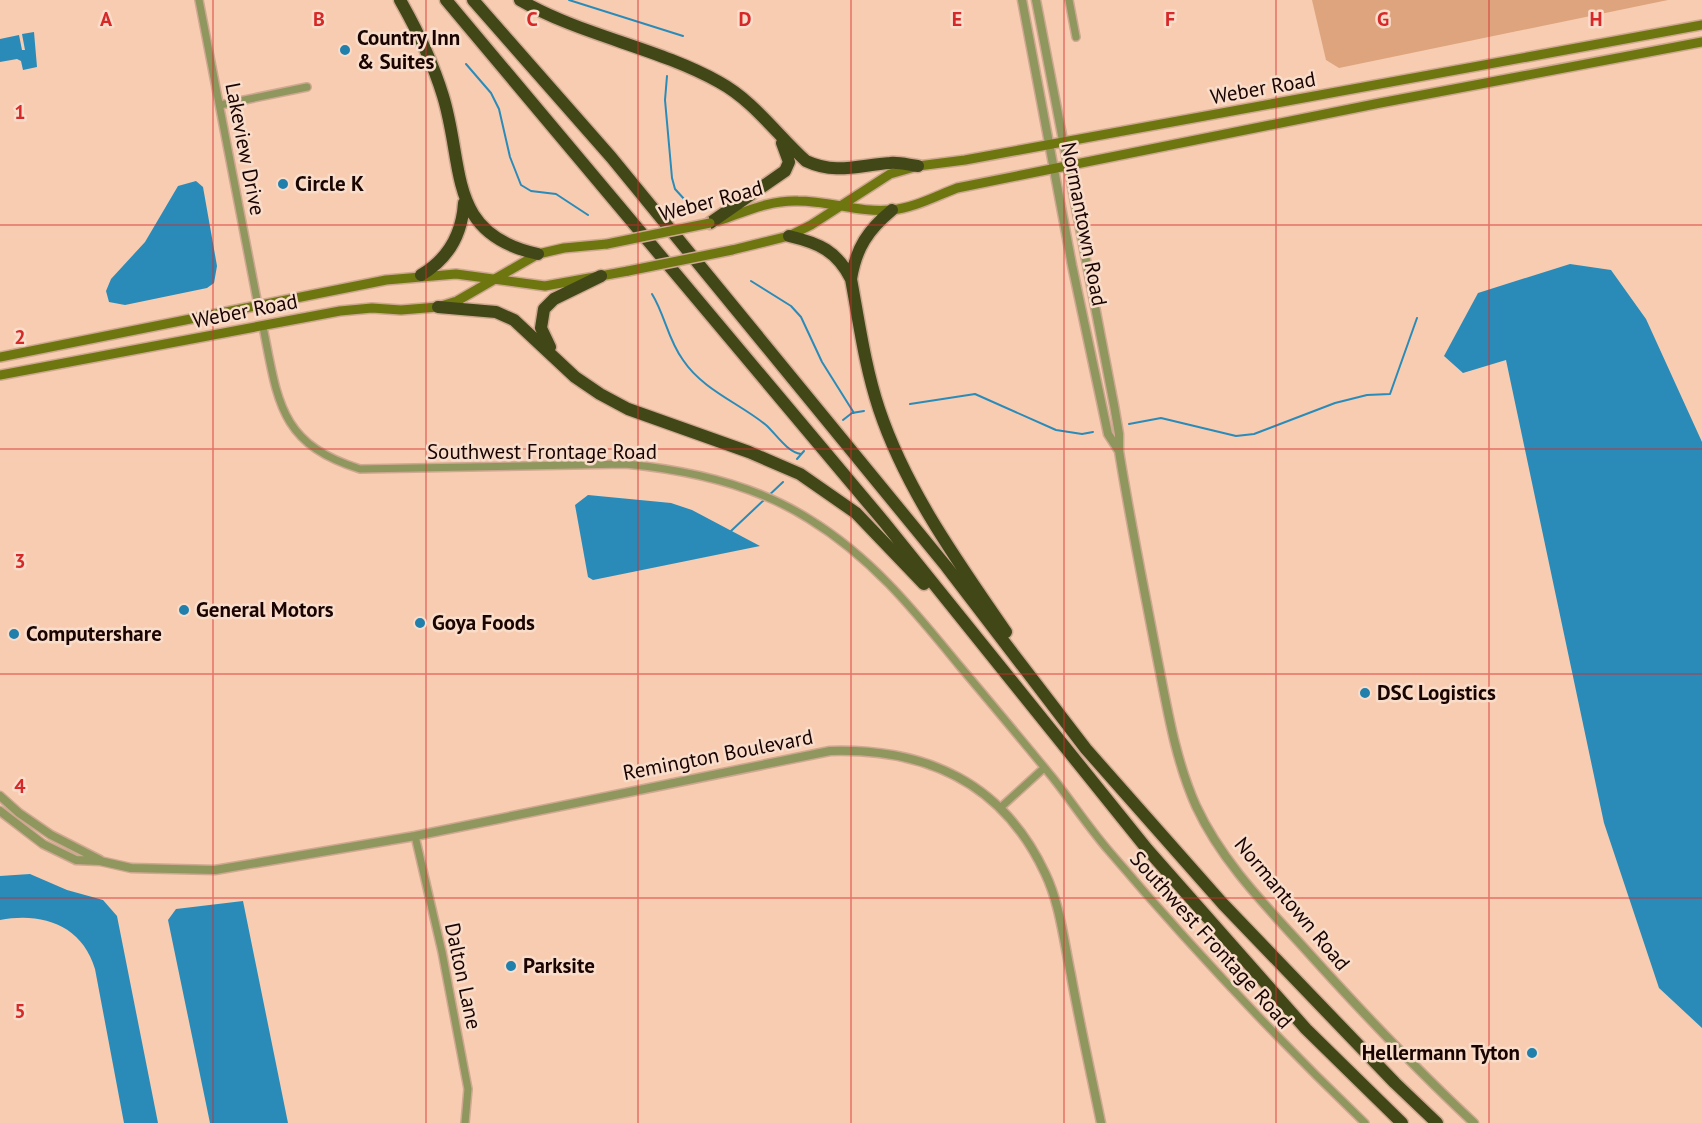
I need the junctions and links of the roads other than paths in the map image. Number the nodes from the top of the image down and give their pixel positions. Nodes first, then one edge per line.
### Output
1 (200, 0) edge
2 (400, 0) edge
3 (446, 0) edge
4 (473, 0) edge
5 (520, 0) edge
6 (1022, 0) edge
7 (1035, 0) edge
8 (1069, 0) edge
9 (1702, 25) edge
10 (1076, 37) dead end
11 (1702, 42) edge
12 (307, 87) dead end
13 (220, 105) junction
14 (778, 134) junction
15 (1065, 141) junction
16 (1050, 144) junction
17 (918, 166) junction
18 (1069, 167) junction
19 (1055, 170) junction
20 (465, 198) junction
21 (839, 206) junction
22 (892, 210) junction
23 (710, 223) junction
24 (789, 236) junction
25 (538, 254) junction
26 (421, 275) junction
27 (601, 276) junction
28 (851, 279) junction
29 (492, 280) junction
30 (258, 305) junction
31 (438, 307) junction
32 (263, 327) junction
33 (0, 357) edge
34 (558, 361) junction
35 (0, 375) edge
36 (1119, 451) junction
37 (976, 640) junction
38 (1086, 749) junction
39 (1044, 768) junction
40 (0, 796) edge
41 (1000, 808) junction
42 (0, 811) edge
43 (415, 836) junction
44 (100, 861) junction
45 (465, 1123) edge
46 (1101, 1123) edge
47 (1365, 1123) edge
48 (1402, 1123) edge
49 (1437, 1123) edge
50 (1474, 1123) edge

1 - 13 street, Lakeview Drive
2 - 20 highway
3 - 37 highway
4 - 38 highway
5 - 14 highway
6 - 16 street, Normantown Road
7 - 15 street, Normantown Road
8 - 10 street
9 - 15 main road, Weber Road
11 - 18 main road, Weber Road
12 - 13 street
13 - 30 street, Lakeview Drive
14 - 17 highway
14 - 23 highway
15 - 16 main road, Weber Road
15 - 18 street, Normantown Road
16 - 17 main road, Weber Road
16 - 19 street, Normantown Road
17 - 21 main road, Weber Road
18 - 19 main road, Weber Road
18 - 36 street, Normantown Road
19 - 22 main road, Weber Road
19 - 36 street, Normantown Road
20 - 25 highway
20 - 26 highway
21 - 22 main road, Weber Road
21 - 23 main road, Weber Road
21 - 24 main road, Weber Road
22 - 28 highway
23 - 25 main road, Weber Road, bridge
24 - 27 main road, Weber Road, bridge
24 - 28 highway
25 - 29 main road, Weber Road
26 - 29 main road, Weber Road
26 - 30 main road, Weber Road
27 - 29 main road, Weber Road
27 - 34 highway
28 - 38 highway
29 - 31 main road, Weber Road
30 - 33 main road, Weber Road
31 - 32 main road, Weber Road
31 - 34 highway
32 - 35 main road, Weber Road
32 - 39 street, Southwest Frontage Road
34 - 37 highway
36 - 50 street, Normantown Road
37 - 48 highway
38 - 49 highway
39 - 41 street
39 - 47 street, Southwest Frontage Road
40 - 44 street, Remington Boulevard
41 - 43 street, Remington Boulevard
41 - 46 street, Remington Boulevard
42 - 44 street, Remington Boulevard
43 - 44 street, Remington Boulevard
43 - 45 street, Dalton Lane

